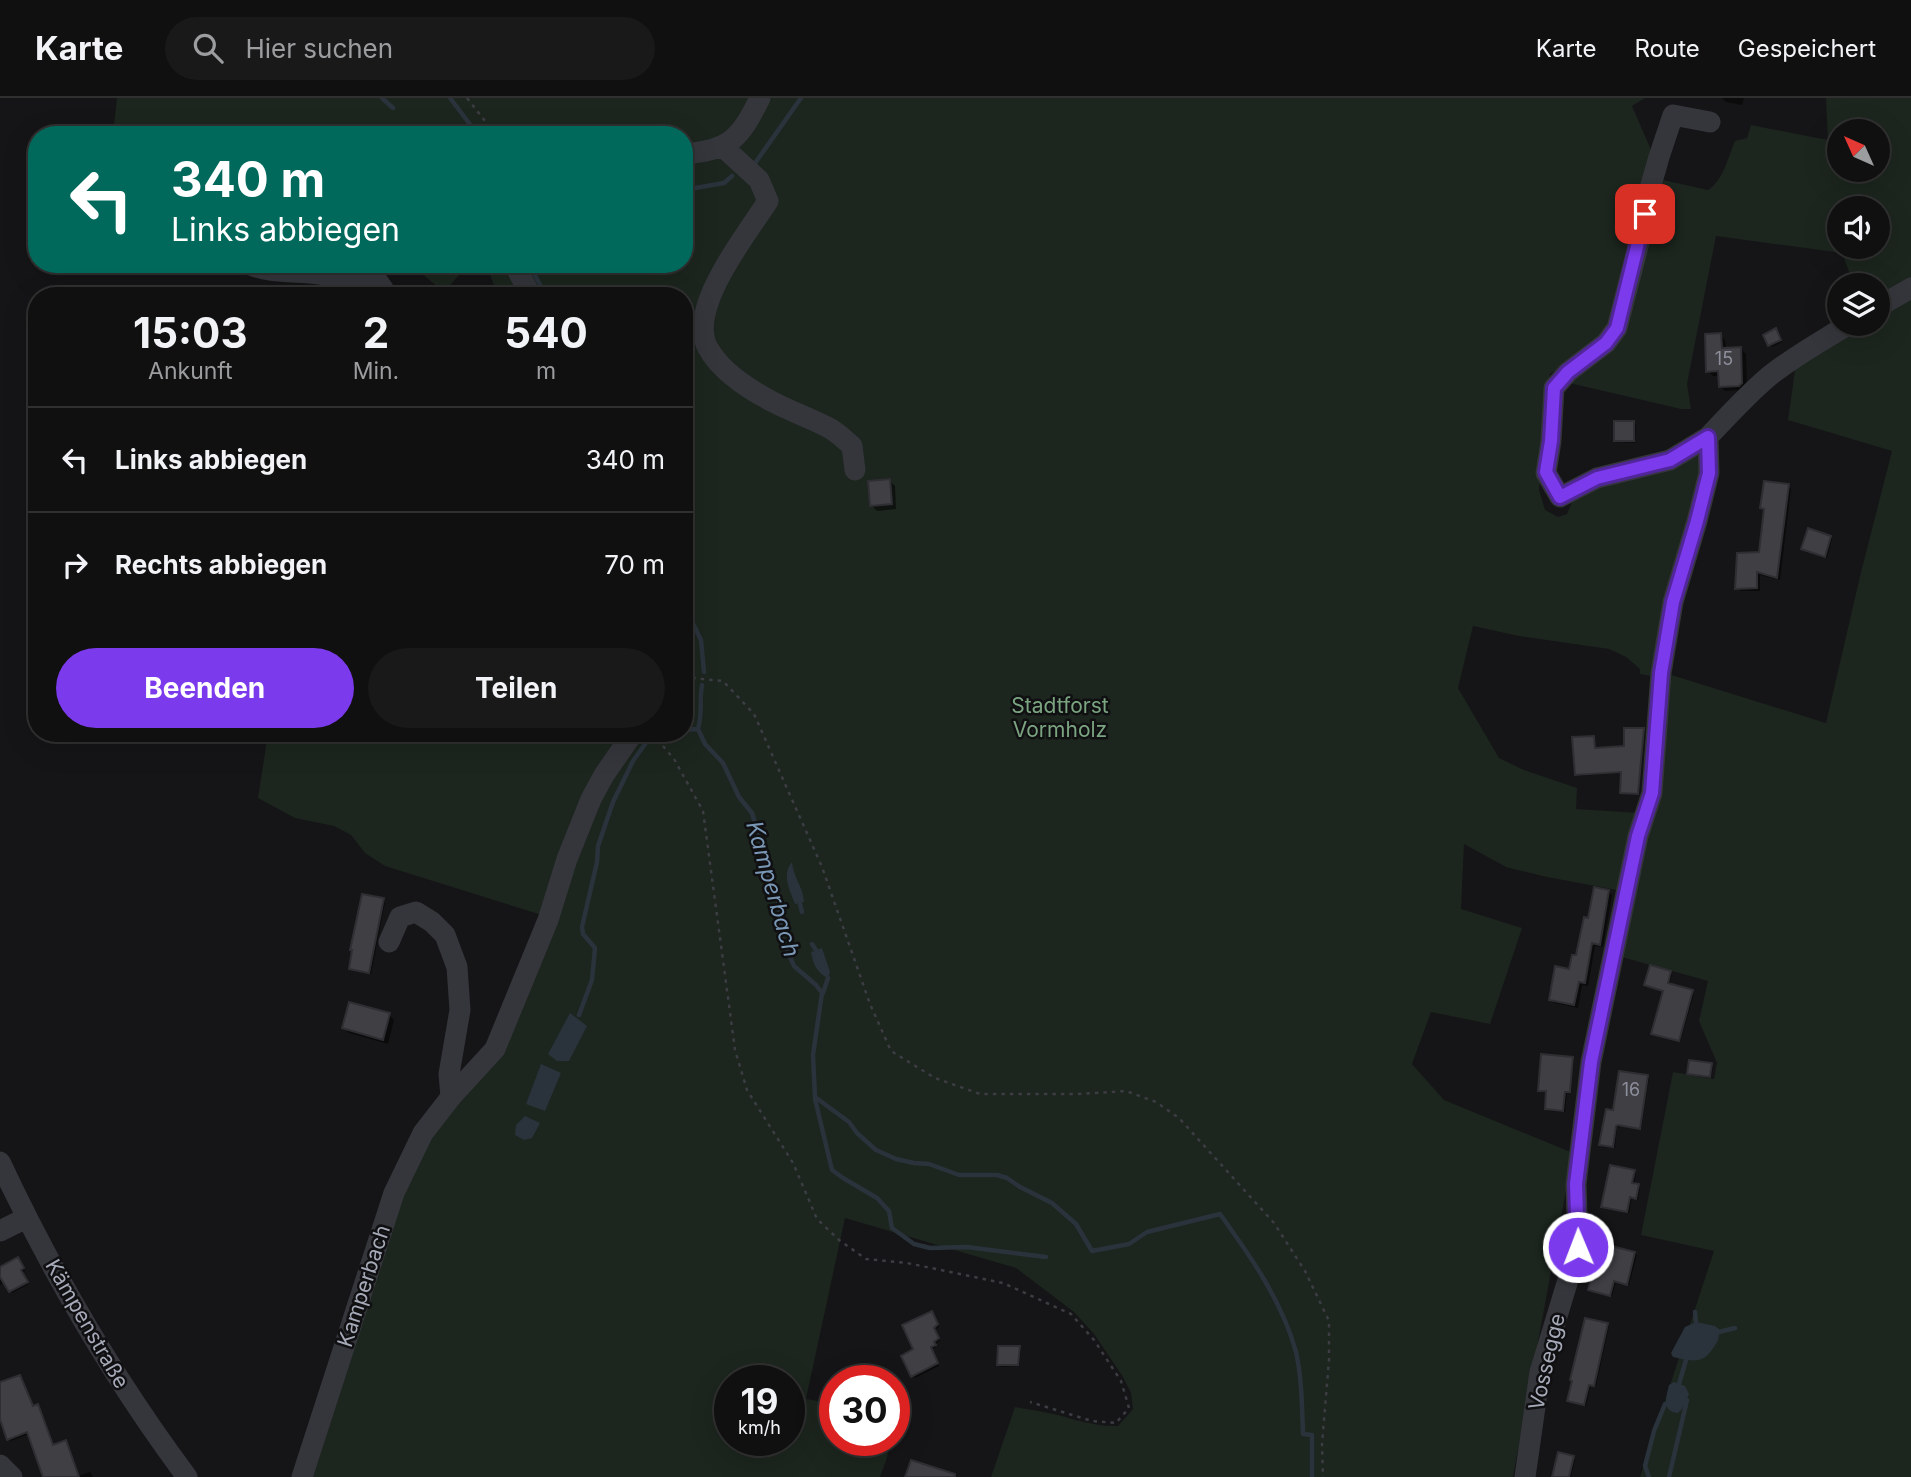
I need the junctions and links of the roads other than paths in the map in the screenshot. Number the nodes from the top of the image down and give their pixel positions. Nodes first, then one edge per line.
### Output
1 (760, 98) edge
2 (1710, 122) dead end
3 (723, 147) junction
4 (693, 154) edge
5 (302, 273) edge
6 (370, 287) edge
7 (1911, 288) edge
8 (1890, 300) edge
9 (1830, 336) edge
10 (1708, 437) junction
11 (855, 470) dead end
12 (627, 742) edge
13 (389, 942) dead end
14 (452, 1097) junction
15 (0, 1162) edge
16 (26, 1218) junction
17 (0, 1231) edge
18 (0, 1465) edge
19 (12, 1477) edge
20 (187, 1477) edge
21 (302, 1477) edge
22 (1525, 1477) edge

1 - 3 street
2 - 10 street
3 - 4 street
3 - 11 street
5 - 6 street
7 - 8 street
9 - 10 street
10 - 22 street, Vossegge
12 - 14 street, Kamperbach
13 - 14 street
14 - 21 street, Kamperbach
15 - 16 street, Kämpenstraße
16 - 17 street
16 - 20 street, Kämpenstraße
18 - 19 street

